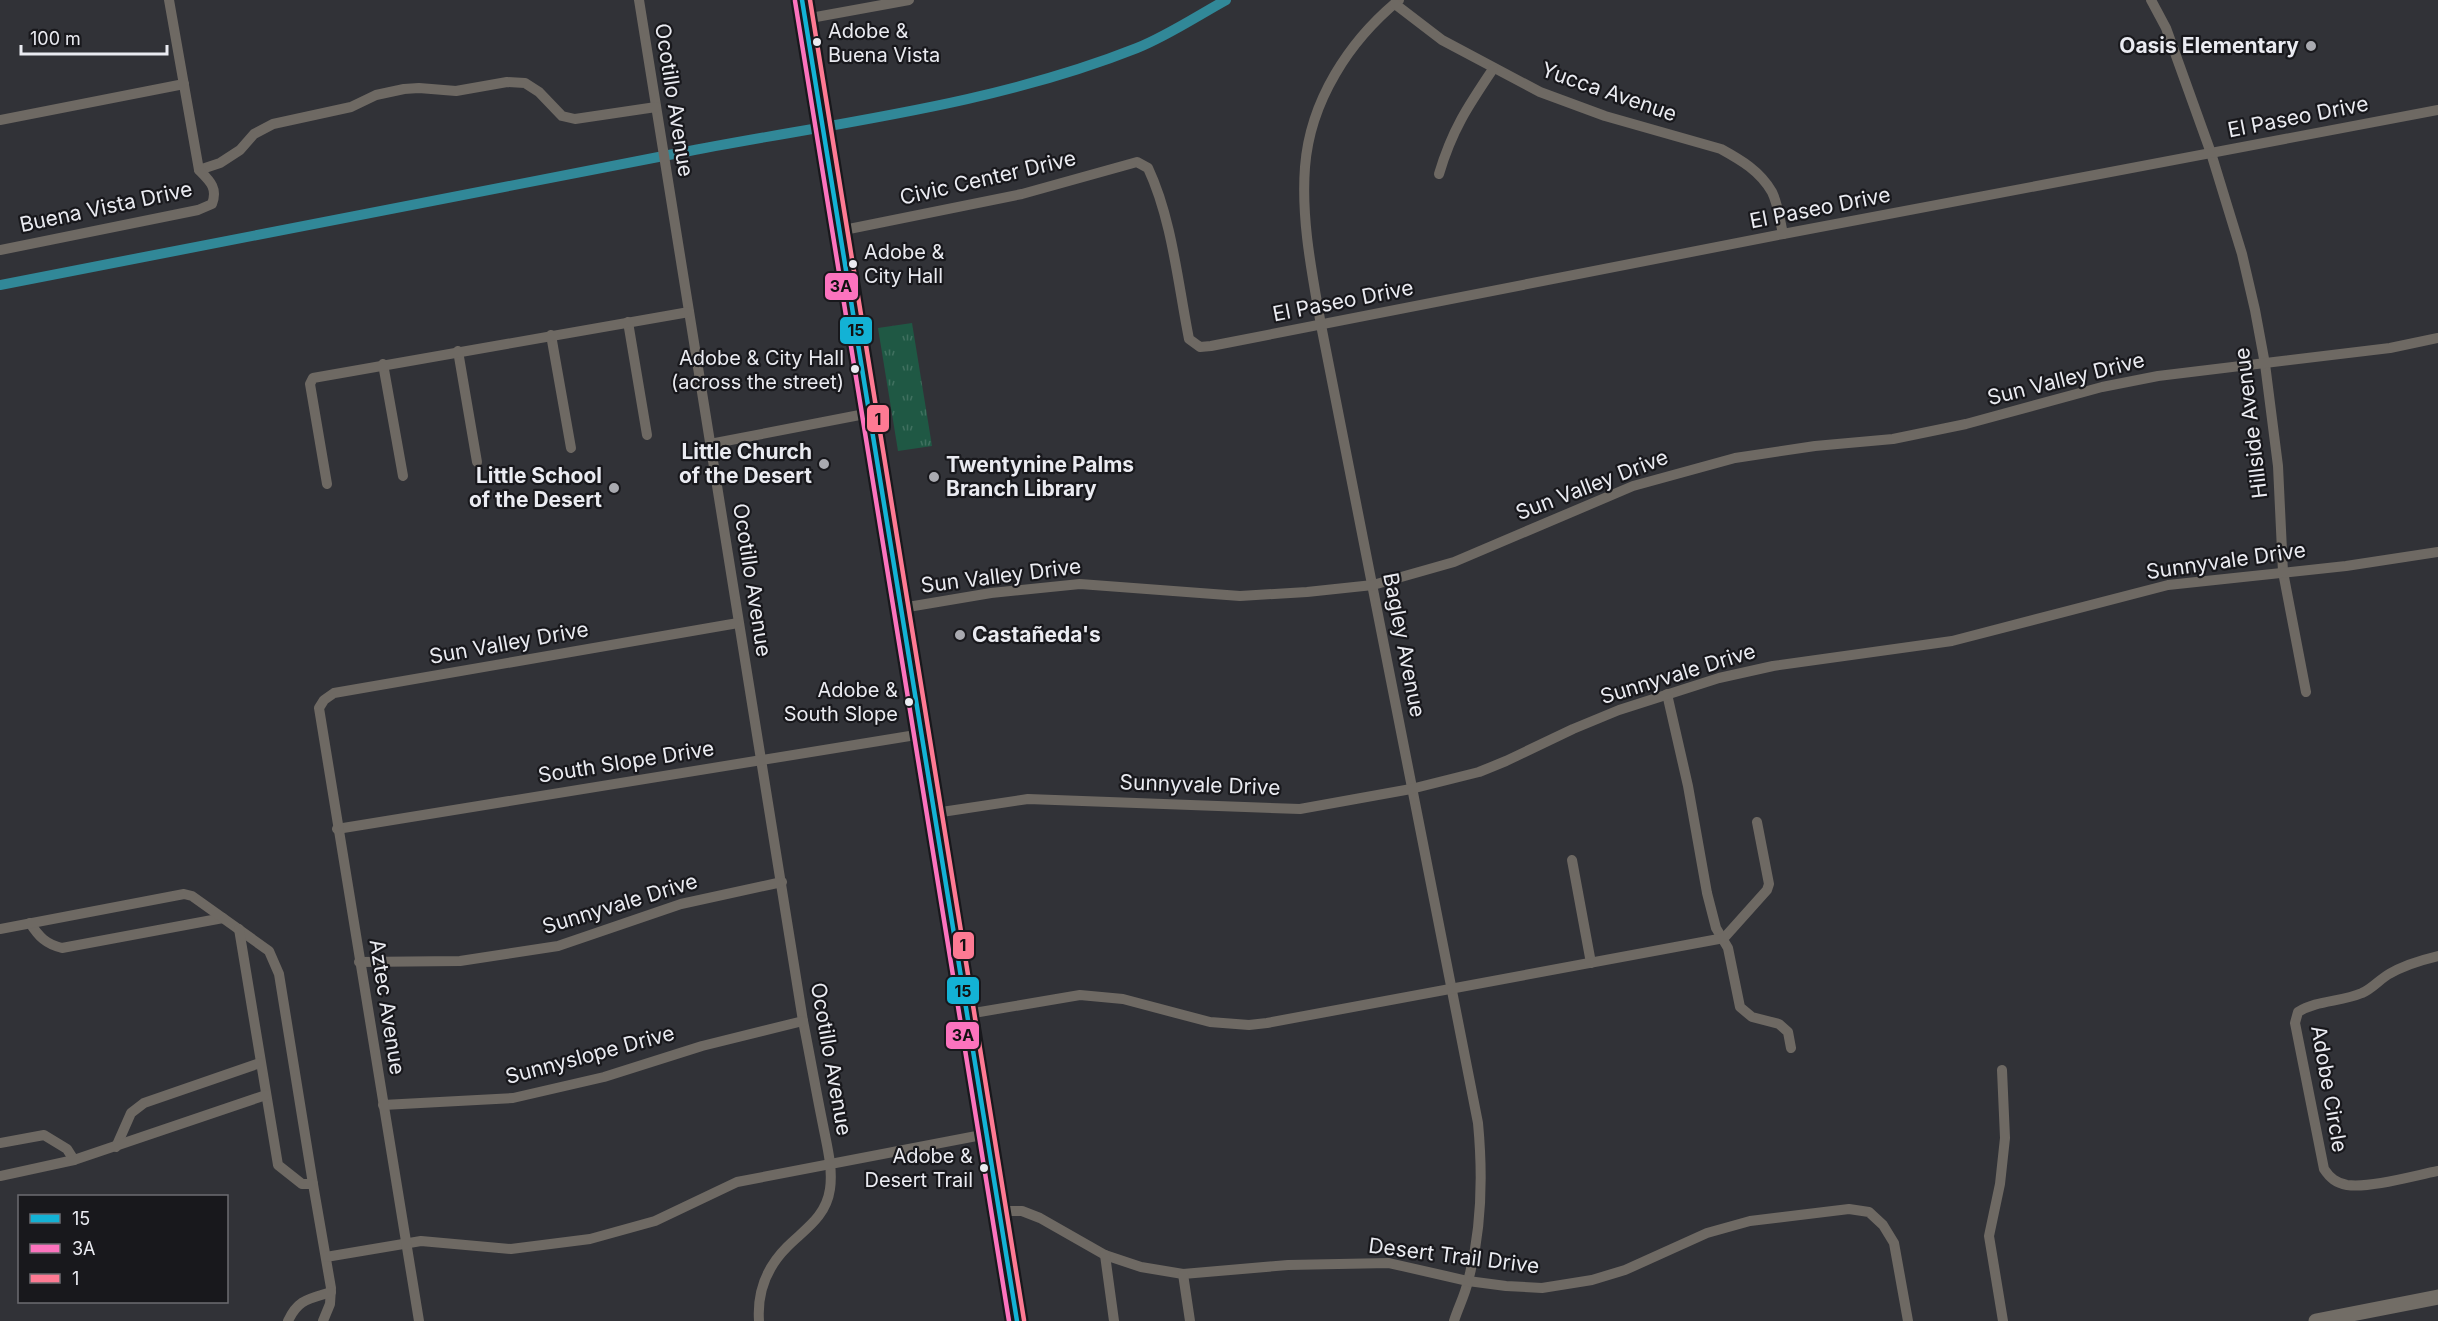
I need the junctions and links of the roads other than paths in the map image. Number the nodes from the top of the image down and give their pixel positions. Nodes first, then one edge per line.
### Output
1 (170, 0) edge
2 (639, 0) edge
3 (802, 0) edge
4 (909, 0) edge
5 (2151, 0) edge
6 (1397, 2) edge
7 (805, 19) junction
8 (1493, 69) junction
9 (184, 84) junction
10 (656, 107) junction
11 (2438, 110) edge
12 (0, 120) edge
13 (2211, 153) junction
14 (199, 170) junction
15 (1439, 174) dead end
16 (839, 231) junction
17 (1783, 234) junction
18 (0, 250) edge
19 (689, 312) junction
20 (628, 322) junction
21 (1321, 325) junction
22 (551, 335) junction
23 (2438, 338) edge
24 (1211, 346) joint
25 (458, 351) junction
26 (383, 364) junction
27 (2265, 364) junction
28 (870, 413) junction
29 (647, 435) dead end
30 (710, 444) junction
31 (571, 448) dead end
32 (477, 462) dead end
33 (403, 476) dead end
34 (327, 484) dead end
35 (2438, 552) edge
36 (2283, 572) junction
37 (1373, 585) junction
38 (902, 609) junction
39 (738, 623) junction
40 (2306, 692) dead end
41 (1667, 694) junction
42 (324, 700) joint
43 (922, 734) junction
44 (762, 760) junction
45 (1411, 789) junction
46 (935, 813) junction
47 (1757, 822) dead end
48 (337, 829) junction
49 (1572, 860) dead end
50 (782, 882) junction
51 (224, 918) junction
52 (30, 923) junction
53 (0, 929) edge
54 (239, 929) junction
55 (1724, 939) junction
56 (2438, 956) edge
57 (359, 962) junction
58 (1591, 963) junction
59 (1452, 989) junction
60 (968, 1014) junction
61 (803, 1021) junction
62 (1791, 1048) dead end
63 (260, 1064) junction
64 (2002, 1070) dead end
65 (266, 1095) junction
66 (383, 1105) junction
67 (987, 1134) junction
68 (0, 1143) edge
69 (116, 1147) junction
70 (74, 1160) junction
71 (830, 1163) junction
72 (2438, 1172) edge
73 (0, 1176) edge
74 (314, 1184) junction
75 (999, 1211) junction
76 (406, 1242) junction
77 (1105, 1255) junction
78 (326, 1257) junction
79 (1183, 1274) junction
80 (1468, 1281) junction
81 (331, 1292) junction
82 (2438, 1297) edge
83 (288, 1321) edge
84 (323, 1321) edge
85 (419, 1321) edge
86 (759, 1321) edge
87 (1017, 1321) edge
88 (1114, 1321) edge
89 (1191, 1321) edge
90 (1454, 1321) edge
91 (1908, 1321) edge
92 (2003, 1321) edge
93 (2316, 1321) edge

1 - 9 street
2 - 10 street, Ocotillo Avenue
3 - 7 main road
4 - 7 street
5 - 13 street, Hillside Avenue
6 - 8 street, Yucca Avenue
6 - 21 street, Bagley Avenue
7 - 16 main road
8 - 15 street
8 - 17 street, Yucca Avenue
9 - 12 street
9 - 14 street
10 - 14 street
10 - 19 street, Ocotillo Avenue
11 - 13 street, El Paseo Drive
13 - 17 street, El Paseo Drive
13 - 27 street, Hillside Avenue
14 - 18 street, Buena Vista Drive
16 - 24 street, Civic Center Drive
16 - 28 main road
17 - 21 street, El Paseo Drive
19 - 20 street
19 - 30 street, Ocotillo Avenue
20 - 22 street
20 - 29 street
21 - 24 street, El Paseo Drive
21 - 37 street, Bagley Avenue
22 - 25 street
22 - 31 street
23 - 27 street, Sun Valley Drive
25 - 26 street
25 - 32 street
26 - 33 street
26 - 34 street
27 - 36 street, Hillside Avenue
27 - 37 street, Sun Valley Drive
28 - 30 street
28 - 38 main road
30 - 39 street, Ocotillo Avenue
35 - 36 street, Sunnyvale Drive
36 - 40 street, Hillside Avenue
36 - 41 street, Sunnyvale Drive
37 - 38 street, Sun Valley Drive
37 - 45 street, Bagley Avenue
38 - 43 main road
39 - 42 street, Sun Valley Drive
39 - 44 street, Ocotillo Avenue
41 - 45 street, Sunnyvale Drive
41 - 55 street
42 - 48 street, Aztec Avenue
43 - 44 street, South Slope Drive
43 - 46 main road
44 - 48 street, South Slope Drive
44 - 50 street, Ocotillo Avenue
45 - 46 street, Sunnyvale Drive
45 - 59 street, Bagley Avenue
46 - 60 main road
47 - 55 street
48 - 57 street, Aztec Avenue
49 - 58 street
50 - 57 street, Sunnyvale Drive
50 - 61 street, Ocotillo Avenue
51 - 52 street
51 - 52 street
51 - 54 street
52 - 53 street
54 - 63 street
54 - 74 street
55 - 58 street
55 - 62 street
56 - 72 street, Adobe Circle
57 - 66 street, Aztec Avenue
58 - 59 street
59 - 60 street
59 - 80 street, Bagley Avenue
60 - 67 main road
61 - 66 street, Sunnyslope Drive
61 - 71 street, Ocotillo Avenue
63 - 65 street
63 - 69 street
64 - 92 street
65 - 69 street
65 - 74 street
66 - 76 street, Aztec Avenue
67 - 71 street
67 - 75 main road
68 - 70 street
69 - 70 street
70 - 73 street
71 - 76 street
71 - 86 street, Ocotillo Avenue
74 - 78 street
75 - 77 street, Desert Trail Drive
75 - 87 main road
76 - 78 street
76 - 85 street, Aztec Avenue
77 - 79 street, Desert Trail Drive
77 - 88 street
78 - 81 street
79 - 80 street, Desert Trail Drive
79 - 89 street
80 - 90 street, Bagley Avenue
80 - 91 street, Desert Trail Drive
81 - 83 street
81 - 84 street
82 - 93 main road

